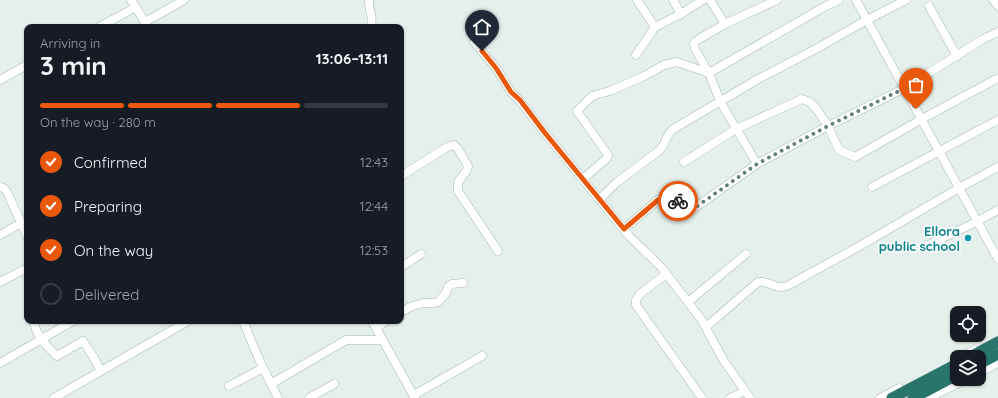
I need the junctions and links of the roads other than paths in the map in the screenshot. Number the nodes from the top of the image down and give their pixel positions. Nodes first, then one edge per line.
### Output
1 (131, 0) edge
2 (184, 0) edge
3 (369, 0) edge
4 (638, 0) edge
5 (672, 0) edge
6 (703, 0) edge
7 (710, 0) edge
8 (777, 0) edge
9 (839, 0) edge
10 (856, 0) edge
11 (906, 0) edge
12 (994, 0) edge
13 (929, 6) dead end
14 (998, 6) edge
15 (136, 8) junction
16 (681, 14) junction
17 (867, 20) junction
18 (105, 24) edge
19 (146, 24) edge
20 (372, 24) edge
21 (725, 24) junction
22 (655, 27) junction
23 (998, 32) edge
24 (474, 42) dead end
25 (636, 55) dead end
26 (957, 56) junction
27 (24, 67) edge
28 (709, 73) junction
29 (998, 78) edge
30 (0, 80) edge
31 (905, 88) junction
32 (720, 101) junction
33 (922, 119) junction
34 (998, 120) edge
35 (828, 126) junction
36 (736, 129) junction
37 (939, 151) junction
38 (684, 162) dead end
39 (757, 164) junction
40 (998, 167) edge
41 (404, 174) edge
42 (583, 179) junction
43 (872, 187) dead end
44 (0, 188) edge
45 (959, 188) junction
46 (600, 199) junction
47 (998, 210) edge
48 (978, 221) junction
49 (21, 223) junction
50 (624, 229) junction
51 (24, 230) edge
52 (0, 235) edge
53 (926, 246) dead end
54 (498, 251) dead end
55 (421, 254) dead end
56 (746, 254) dead end
57 (997, 254) edge
58 (404, 265) edge
59 (24, 270) edge
60 (666, 274) junction
61 (0, 282) edge
62 (463, 283) dead end
63 (688, 302) junction
64 (404, 310) edge
65 (34, 324) edge
66 (68, 324) edge
67 (183, 324) edge
68 (244, 324) edge
69 (374, 324) edge
70 (706, 327) junction
71 (998, 337) edge
72 (41, 339) junction
73 (382, 340) junction
74 (998, 342) edge
75 (973, 350) edge
76 (983, 350) edge
77 (998, 354) edge
78 (482, 356) dead end
79 (986, 360) edge
80 (0, 363) edge
81 (950, 363) edge
82 (998, 363) edge
83 (263, 368) junction
84 (950, 368) edge
85 (986, 369) edge
86 (101, 371) junction
87 (950, 379) edge
88 (271, 384) junction
89 (334, 384) dead end
90 (229, 386) dead end
91 (953, 386) edge
92 (747, 395) edge
93 (415, 397) edge
94 (54, 398) edge
95 (278, 398) edge
96 (309, 398) edge
97 (702, 398) edge
98 (730, 398) edge
99 (880, 398) edge
100 (892, 398) edge
101 (913, 398) edge
102 (930, 398) edge

1 - 15 street
2 - 19 street
3 - 20 street
4 - 22 street
5 - 16 street
6 - 16 street
7 - 21 street
8 - 21 street
9 - 28 street
10 - 17 street
11 - 17 street
12 - 14 street
13 - 26 street
15 - 18 street
15 - 19 street
16 - 22 street
17 - 31 street
17 - 32 street
21 - 28 street
22 - 25 street
23 - 26 street
24 - 42 street
26 - 31 street
27 - 30 street
28 - 32 street
28 - 42 street
29 - 33 street
31 - 33 street
31 - 35 street
32 - 36 street
32 - 46 street
33 - 35 street
33 - 37 street
34 - 37 street
35 - 36 street
35 - 39 street
36 - 38 street
36 - 39 street
37 - 43 street
37 - 45 street
39 - 50 street
40 - 45 street
41 - 54 street
42 - 46 street
44 - 49 street
45 - 48 street
45 - 70 street
46 - 50 street
47 - 48 street
48 - 53 street
48 - 57 street
49 - 51 street
49 - 52 street
50 - 60 street
55 - 58 street
56 - 63 street
59 - 61 street
60 - 63 street
60 - 97 street
62 - 64 street
63 - 70 street
65 - 72 street
66 - 72 street
67 - 86 street
68 - 83 street
69 - 73 street
70 - 92 street
71 - 75 street
72 - 80 street
72 - 86 street
73 - 88 street
73 - 93 street
74 - 76 highway
77 - 79 highway
78 - 93 street
81 - 99 street
82 - 85 street
83 - 88 street
83 - 90 street
84 - 100 highway
86 - 94 street
87 - 101 highway
88 - 95 street
89 - 96 street
91 - 102 street
92 - 98 street

